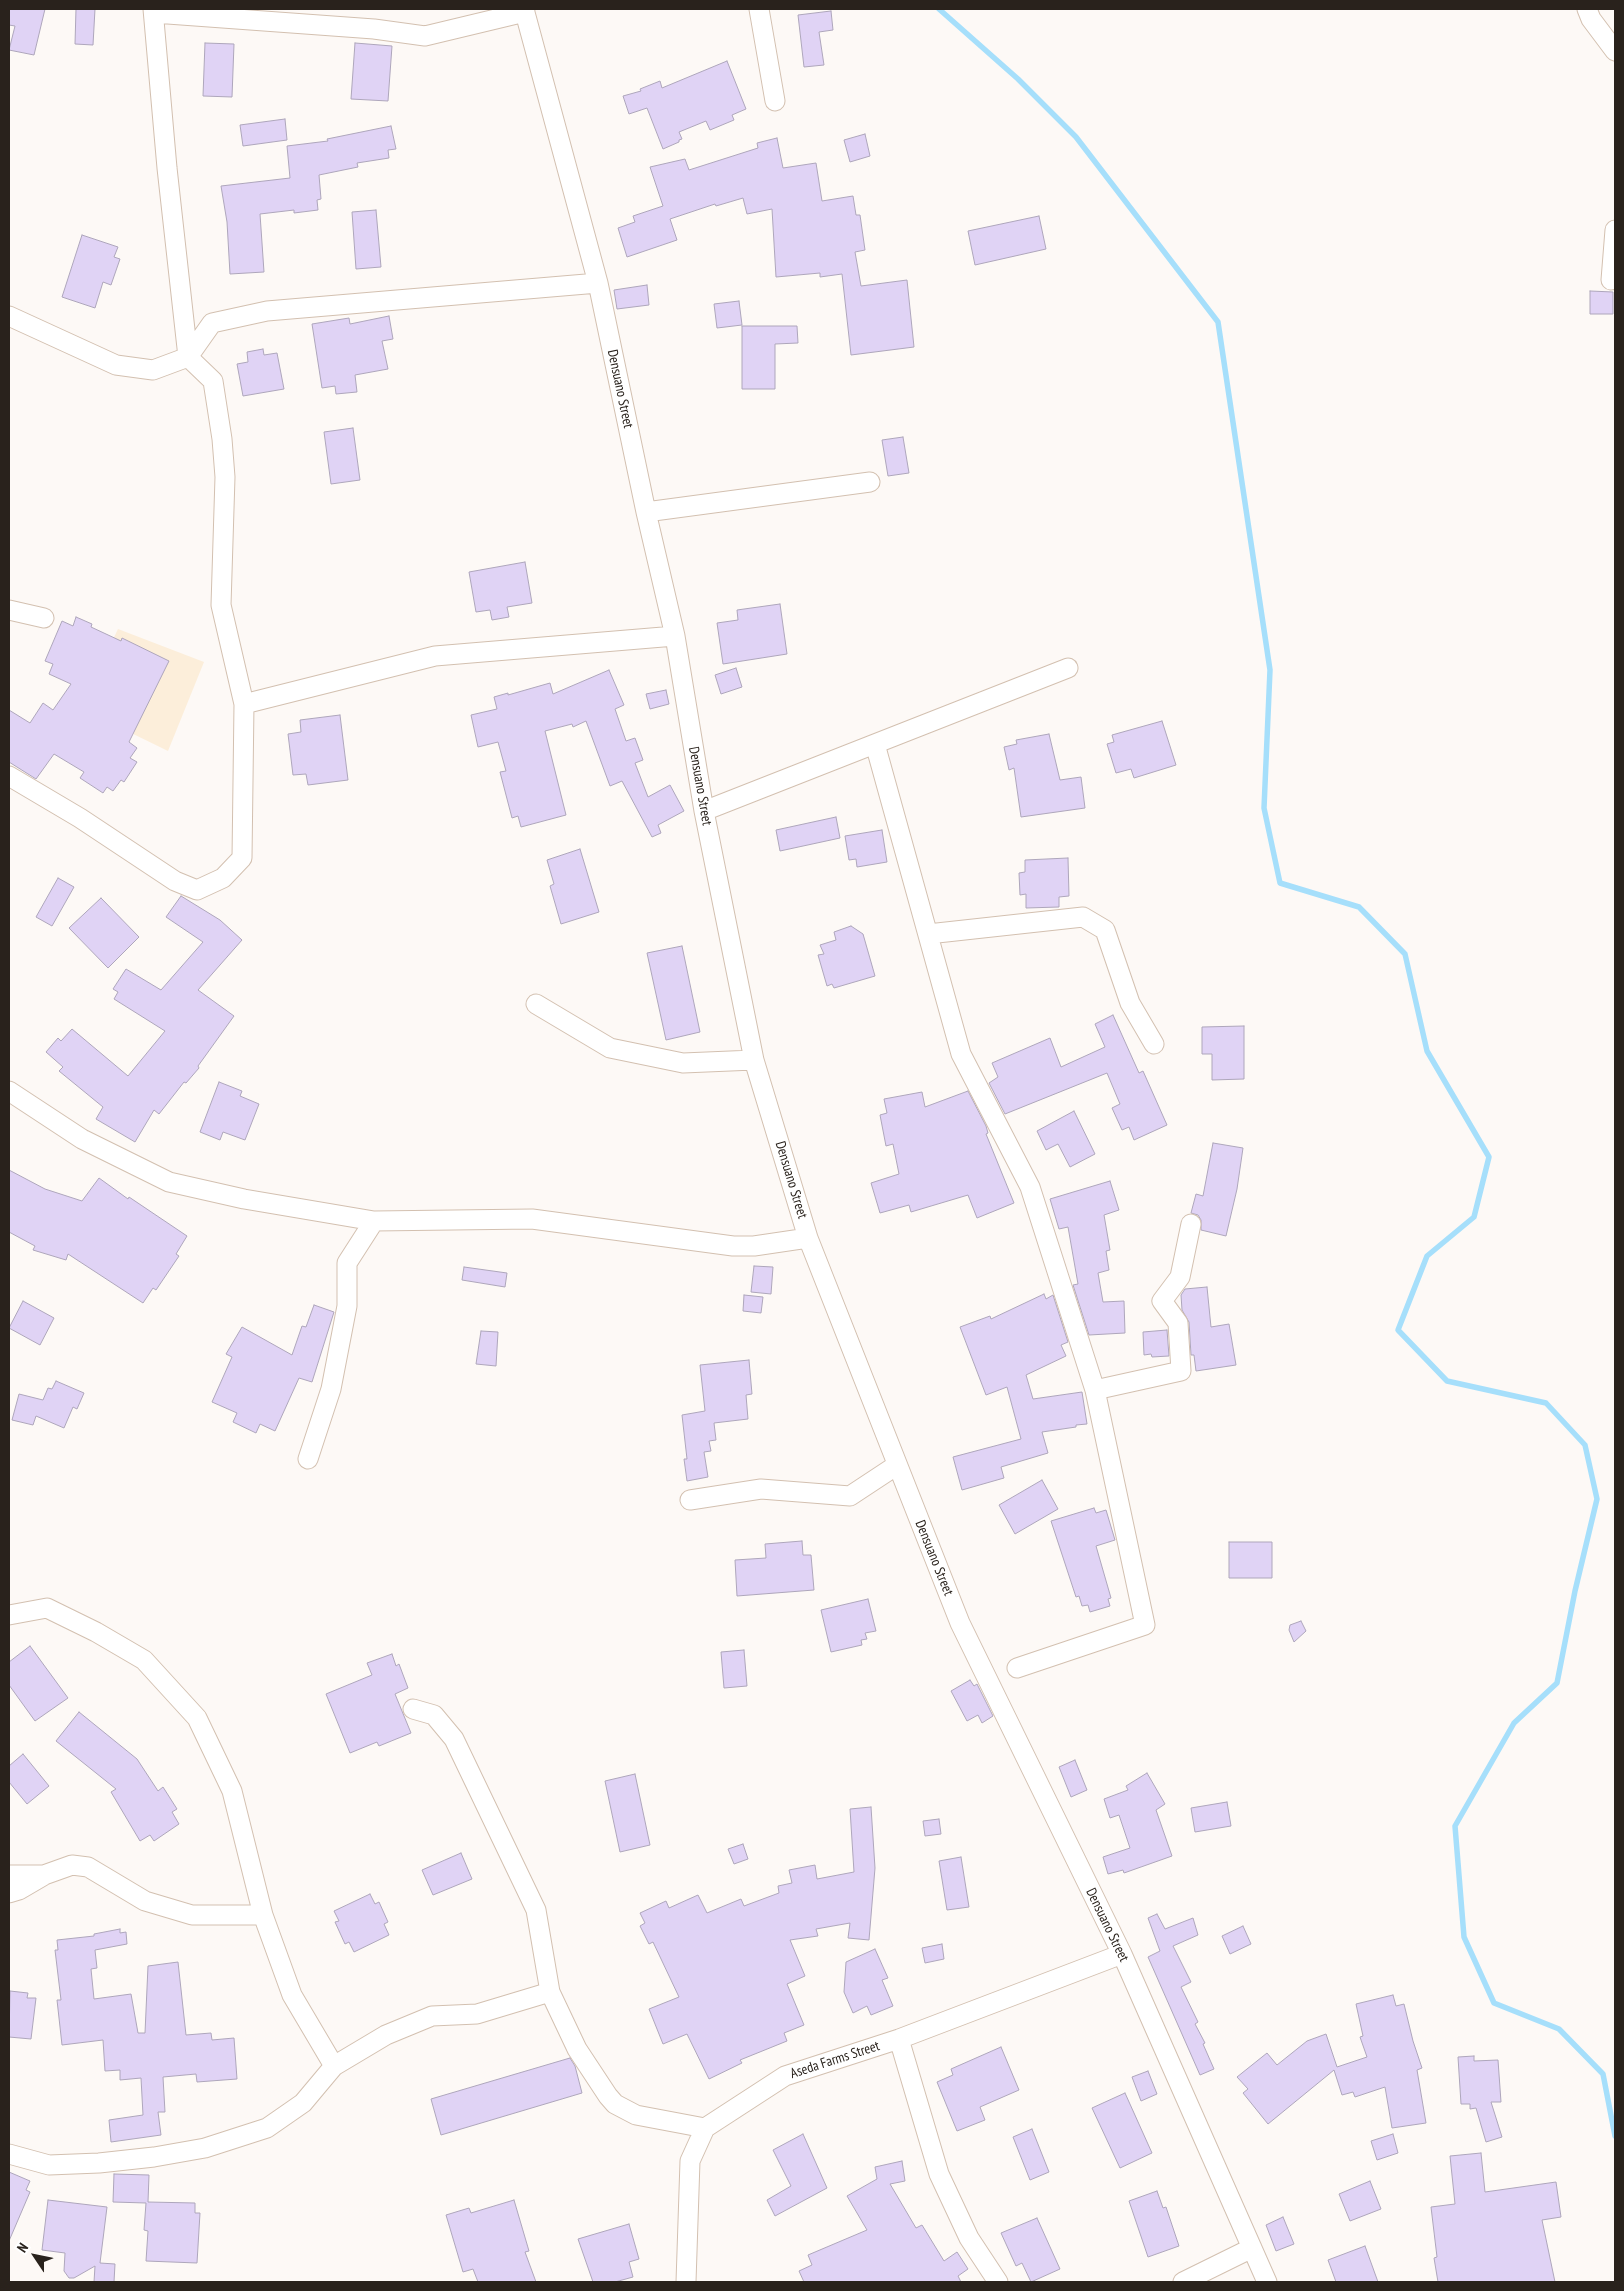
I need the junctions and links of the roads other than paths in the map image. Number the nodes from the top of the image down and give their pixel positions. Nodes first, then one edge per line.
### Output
1 (759, 9) edge
2 (1587, 9) edge
3 (525, 10) edge
4 (154, 11) edge
5 (1615, 51) edge
6 (775, 101) dead end
7 (1615, 230) edge
8 (1611, 280) dead end
9 (598, 283) junction
10 (9, 316) edge
11 (188, 357) junction
12 (870, 482) dead end
13 (646, 512) junction
14 (9, 610) edge
15 (44, 618) dead end
16 (675, 636) junction
17 (1068, 668) dead end
18 (244, 704) junction
19 (875, 744) junction
20 (9, 776) edge
21 (704, 811) junction
22 (928, 934) junction
23 (536, 1004) dead end
24 (1154, 1044) dead end
25 (754, 1060) junction
26 (9, 1092) edge
27 (374, 1222) junction
28 (1190, 1224) dead end
29 (808, 1238) junction
30 (1095, 1390) junction
31 (308, 1459) dead end
32 (897, 1465) junction
33 (690, 1500) dead end
34 (9, 1615) edge
35 (1017, 1668) dead end
36 (413, 1709) dead end
37 (9, 1875) edge
38 (44, 1875) junction
39 (9, 1894) edge
40 (263, 1915) junction
41 (1122, 1954) junction
42 (550, 1992) junction
43 (899, 2039) junction
44 (334, 2066) junction
45 (706, 2128) junction
46 (9, 2154) edge
47 (1252, 2248) junction
48 (686, 2274) edge
49 (701, 2282) edge
50 (998, 2282) edge
51 (1184, 2282) edge
52 (1268, 2282) edge

1 - 6 street
2 - 5 street
3 - 4 street
3 - 9 street, Densuano Street
4 - 11 street
7 - 8 street
9 - 11 street
9 - 13 street, Densuano Street
10 - 11 street
11 - 18 street
12 - 13 street
13 - 16 street, Densuano Street
14 - 15 street
16 - 18 street
16 - 21 street, Densuano Street
17 - 19 street
18 - 20 street
19 - 21 street
19 - 22 street
21 - 25 street, Densuano Street
22 - 24 street
22 - 30 street
23 - 25 street
25 - 29 street, Densuano Street
26 - 27 street
27 - 29 street
27 - 31 street
28 - 30 street
29 - 32 street, Densuano Street
30 - 35 street
32 - 33 street
32 - 41 street, Densuano Street
34 - 40 street
36 - 42 street
37 - 38 street
38 - 39 street
38 - 40 street
40 - 44 street
41 - 43 street, Aseda Farms Street
41 - 47 street, Densuano Street
42 - 44 street
42 - 45 street
43 - 45 street, Aseda Farms Street
43 - 50 street
44 - 46 street
45 - 48 street
47 - 51 street
47 - 52 street, Densuano Street
48 - 49 street

